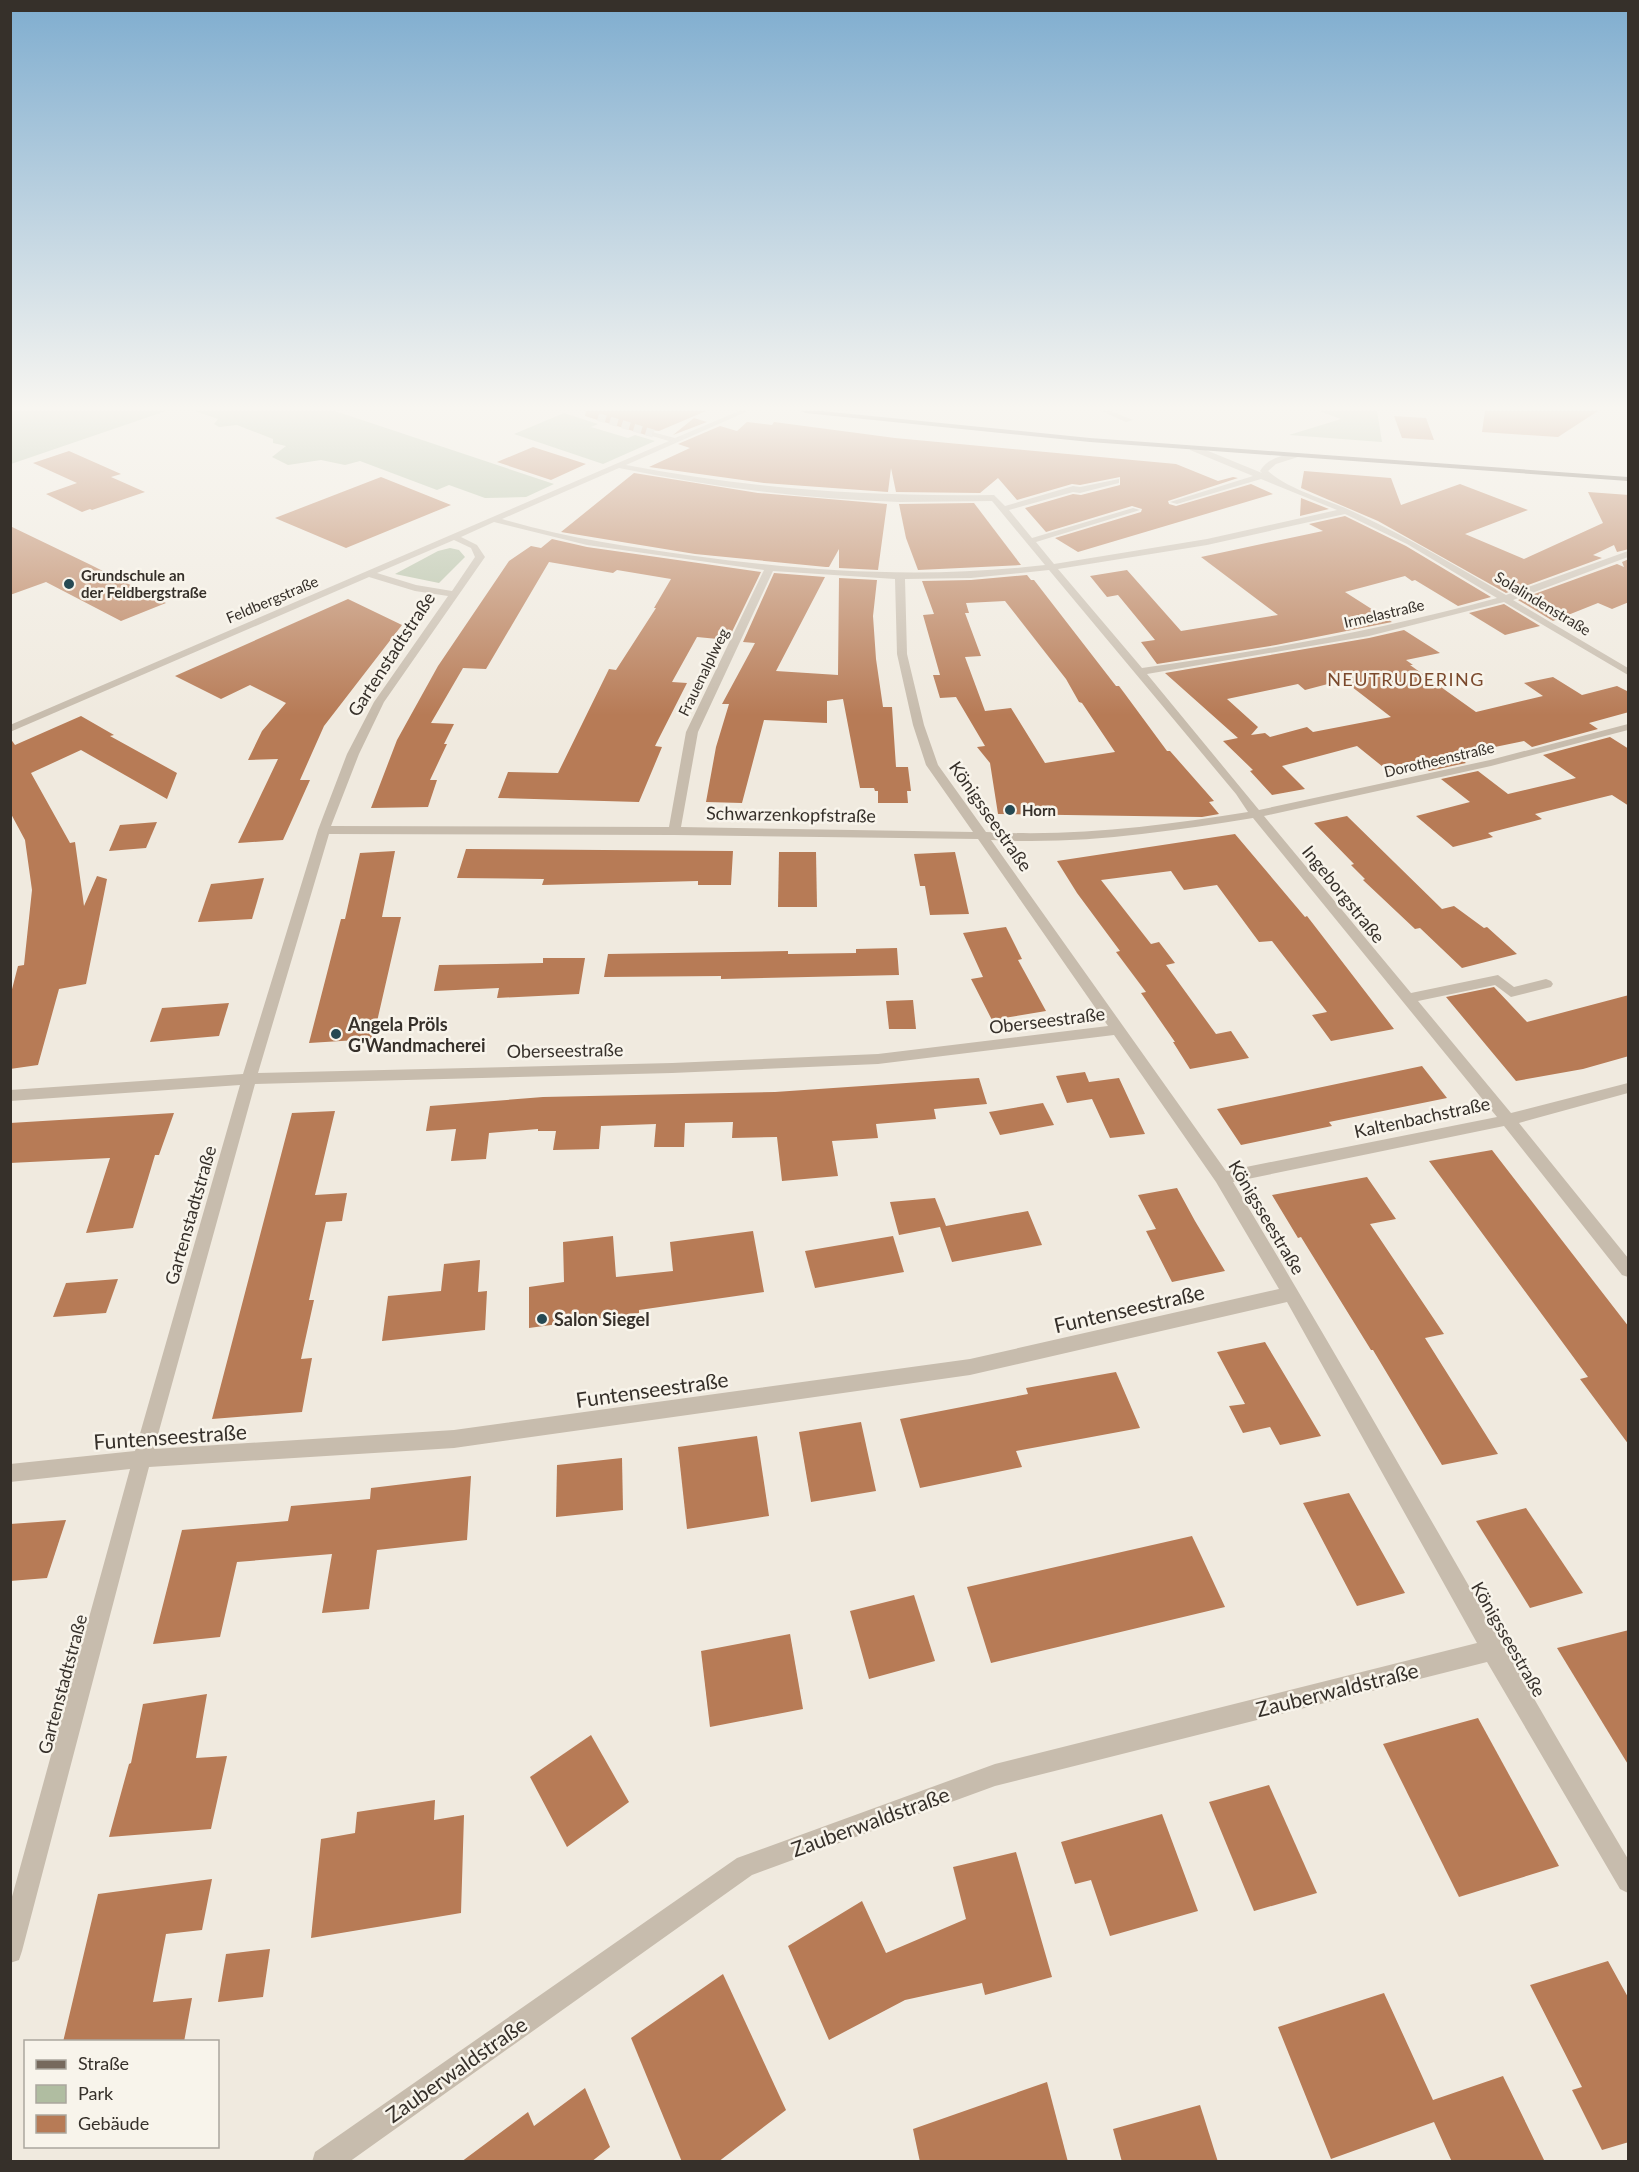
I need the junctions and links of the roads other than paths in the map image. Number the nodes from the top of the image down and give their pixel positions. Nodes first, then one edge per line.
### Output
1 (513, 512) edge
2 (1007, 512) edge
3 (1128, 512) edge
4 (1341, 512) edge
5 (1349, 512) edge
6 (495, 520) junction
7 (454, 537) junction
8 (1031, 541) junction
9 (1629, 554) edge
10 (1052, 566) junction
11 (770, 568) junction
12 (369, 574) junction
13 (900, 576) junction
14 (453, 594) junction
15 (1506, 599) junction
16 (1138, 672) junction
17 (1629, 672) edge
18 (1629, 727) edge
19 (10, 729) edge
20 (1254, 813) junction
21 (324, 830) junction
22 (674, 831) junction
23 (982, 836) junction
24 (1546, 984) dead end
25 (1406, 999) junction
26 (1118, 1030) junction
27 (249, 1079) junction
28 (1629, 1088) edge
29 (10, 1096) edge
30 (1508, 1120) junction
31 (1222, 1178) junction
32 (1629, 1270) edge
33 (1291, 1294) junction
34 (142, 1459) junction
35 (10, 1473) edge
36 (1492, 1650) junction
37 (1629, 1881) edge
38 (10, 1951) edge
39 (325, 2162) edge

1 - 6 street, Feldbergstraße
2 - 8 street, Ingeborgstraße
3 - 8 street
4 - 10 street
5 - 15 street, Solalindenstraße
6 - 7 street, Feldbergstraße
6 - 11 street
7 - 12 street, Feldbergstraße
7 - 14 street, Gartenstadtstraße
8 - 10 street, Ingeborgstraße
9 - 15 street, Irmelastraße
10 - 13 street
10 - 16 street, Ingeborgstraße
11 - 13 street
11 - 22 street, Frauenalplweg
12 - 14 street
12 - 19 street, Feldbergstraße
13 - 23 street, Königsseestraße
14 - 21 street, Gartenstadtstraße
15 - 16 street, Irmelastraße
15 - 17 street, Solalindenstraße
16 - 20 street, Ingeborgstraße
18 - 20 street, Dorotheenstraße
20 - 23 street, Schwarzenkopfstraße
20 - 25 street, Ingeborgstraße
21 - 22 street, Schwarzenkopfstraße
21 - 27 street, Gartenstadtstraße
22 - 23 street, Schwarzenkopfstraße
23 - 26 street, Königsseestraße
24 - 25 street
25 - 30 street, Ingeborgstraße
26 - 27 street, Oberseestraße
26 - 31 street, Königsseestraße
27 - 29 street, Oberseestraße
27 - 34 street, Gartenstadtstraße
28 - 30 street, Kaltenbachstraße
30 - 31 street, Kaltenbachstraße
30 - 32 street, Ingeborgstraße
31 - 33 street, Königsseestraße
33 - 34 street, Funtenseestraße
33 - 36 street, Königsseestraße
34 - 35 street, Funtenseestraße
34 - 38 street, Gartenstadtstraße
36 - 37 street, Königsseestraße
36 - 39 street, Zauberwaldstraße

